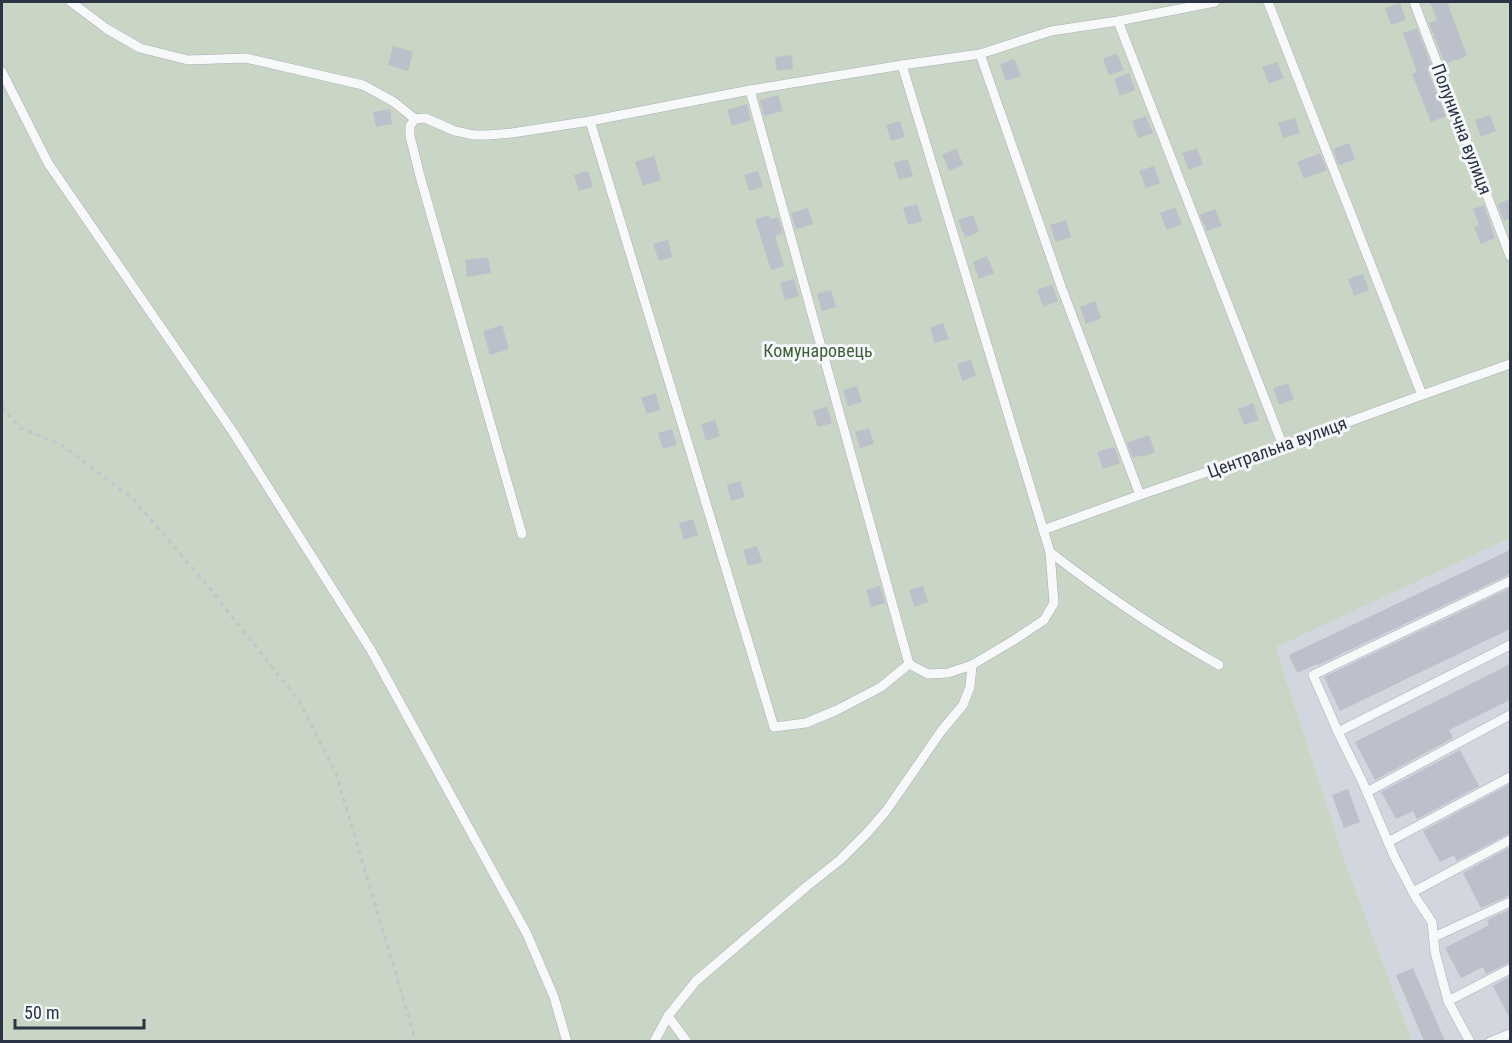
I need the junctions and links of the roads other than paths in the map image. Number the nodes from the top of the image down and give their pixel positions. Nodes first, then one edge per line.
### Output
1 (71, 2) edge
2 (1215, 2) edge
3 (1268, 2) edge
4 (1414, 2) edge
5 (1118, 21) junction
6 (980, 54) junction
7 (903, 64) junction
8 (2, 72) edge
9 (750, 90) junction
10 (415, 119) junction
11 (590, 121) junction
12 (1510, 256) edge
13 (1510, 364) edge
14 (1422, 395) junction
15 (1282, 446) junction
16 (1140, 495) junction
17 (1043, 530) junction
18 (522, 534) dead end
19 (1050, 552) junction
20 (1510, 581) edge
21 (1510, 645) edge
22 (909, 664) junction
23 (972, 665) junction
24 (1219, 665) dead end
25 (1510, 715) edge
26 (1338, 732) junction
27 (1510, 777) edge
28 (1367, 792) junction
29 (1510, 840) edge
30 (1388, 842) junction
31 (1413, 892) junction
32 (1510, 902) edge
33 (1434, 937) junction
34 (1510, 969) edge
35 (1448, 1001) junction
36 (668, 1016) junction
37 (1510, 1034) edge
38 (567, 1041) edge
39 (654, 1041) edge
40 (687, 1041) edge
41 (1470, 1041) edge
42 (1490, 1041) edge

1 - 10 lane
2 - 5 lane
3 - 14 lane
4 - 12 lane, Полунична вулиця
5 - 6 lane
5 - 15 lane
6 - 7 lane
6 - 16 lane
7 - 9 lane
7 - 17 lane
8 - 38 lane
9 - 11 lane
9 - 22 lane
10 - 11 lane
10 - 18 lane
11 - 22 lane
13 - 14 lane, Центральна вулиця
14 - 15 lane, Центральна вулиця
15 - 16 lane, Центральна вулиця
16 - 17 lane, Центральна вулиця
17 - 19 lane
19 - 23 lane
19 - 24 lane
20 - 26 lane
21 - 26 lane
22 - 23 lane
23 - 36 lane
25 - 28 lane
26 - 28 lane
27 - 30 lane
28 - 30 lane
29 - 31 lane
30 - 31 lane
31 - 33 lane
32 - 33 lane
33 - 35 lane
34 - 35 lane
35 - 41 lane
36 - 39 lane
36 - 40 lane
37 - 42 lane

